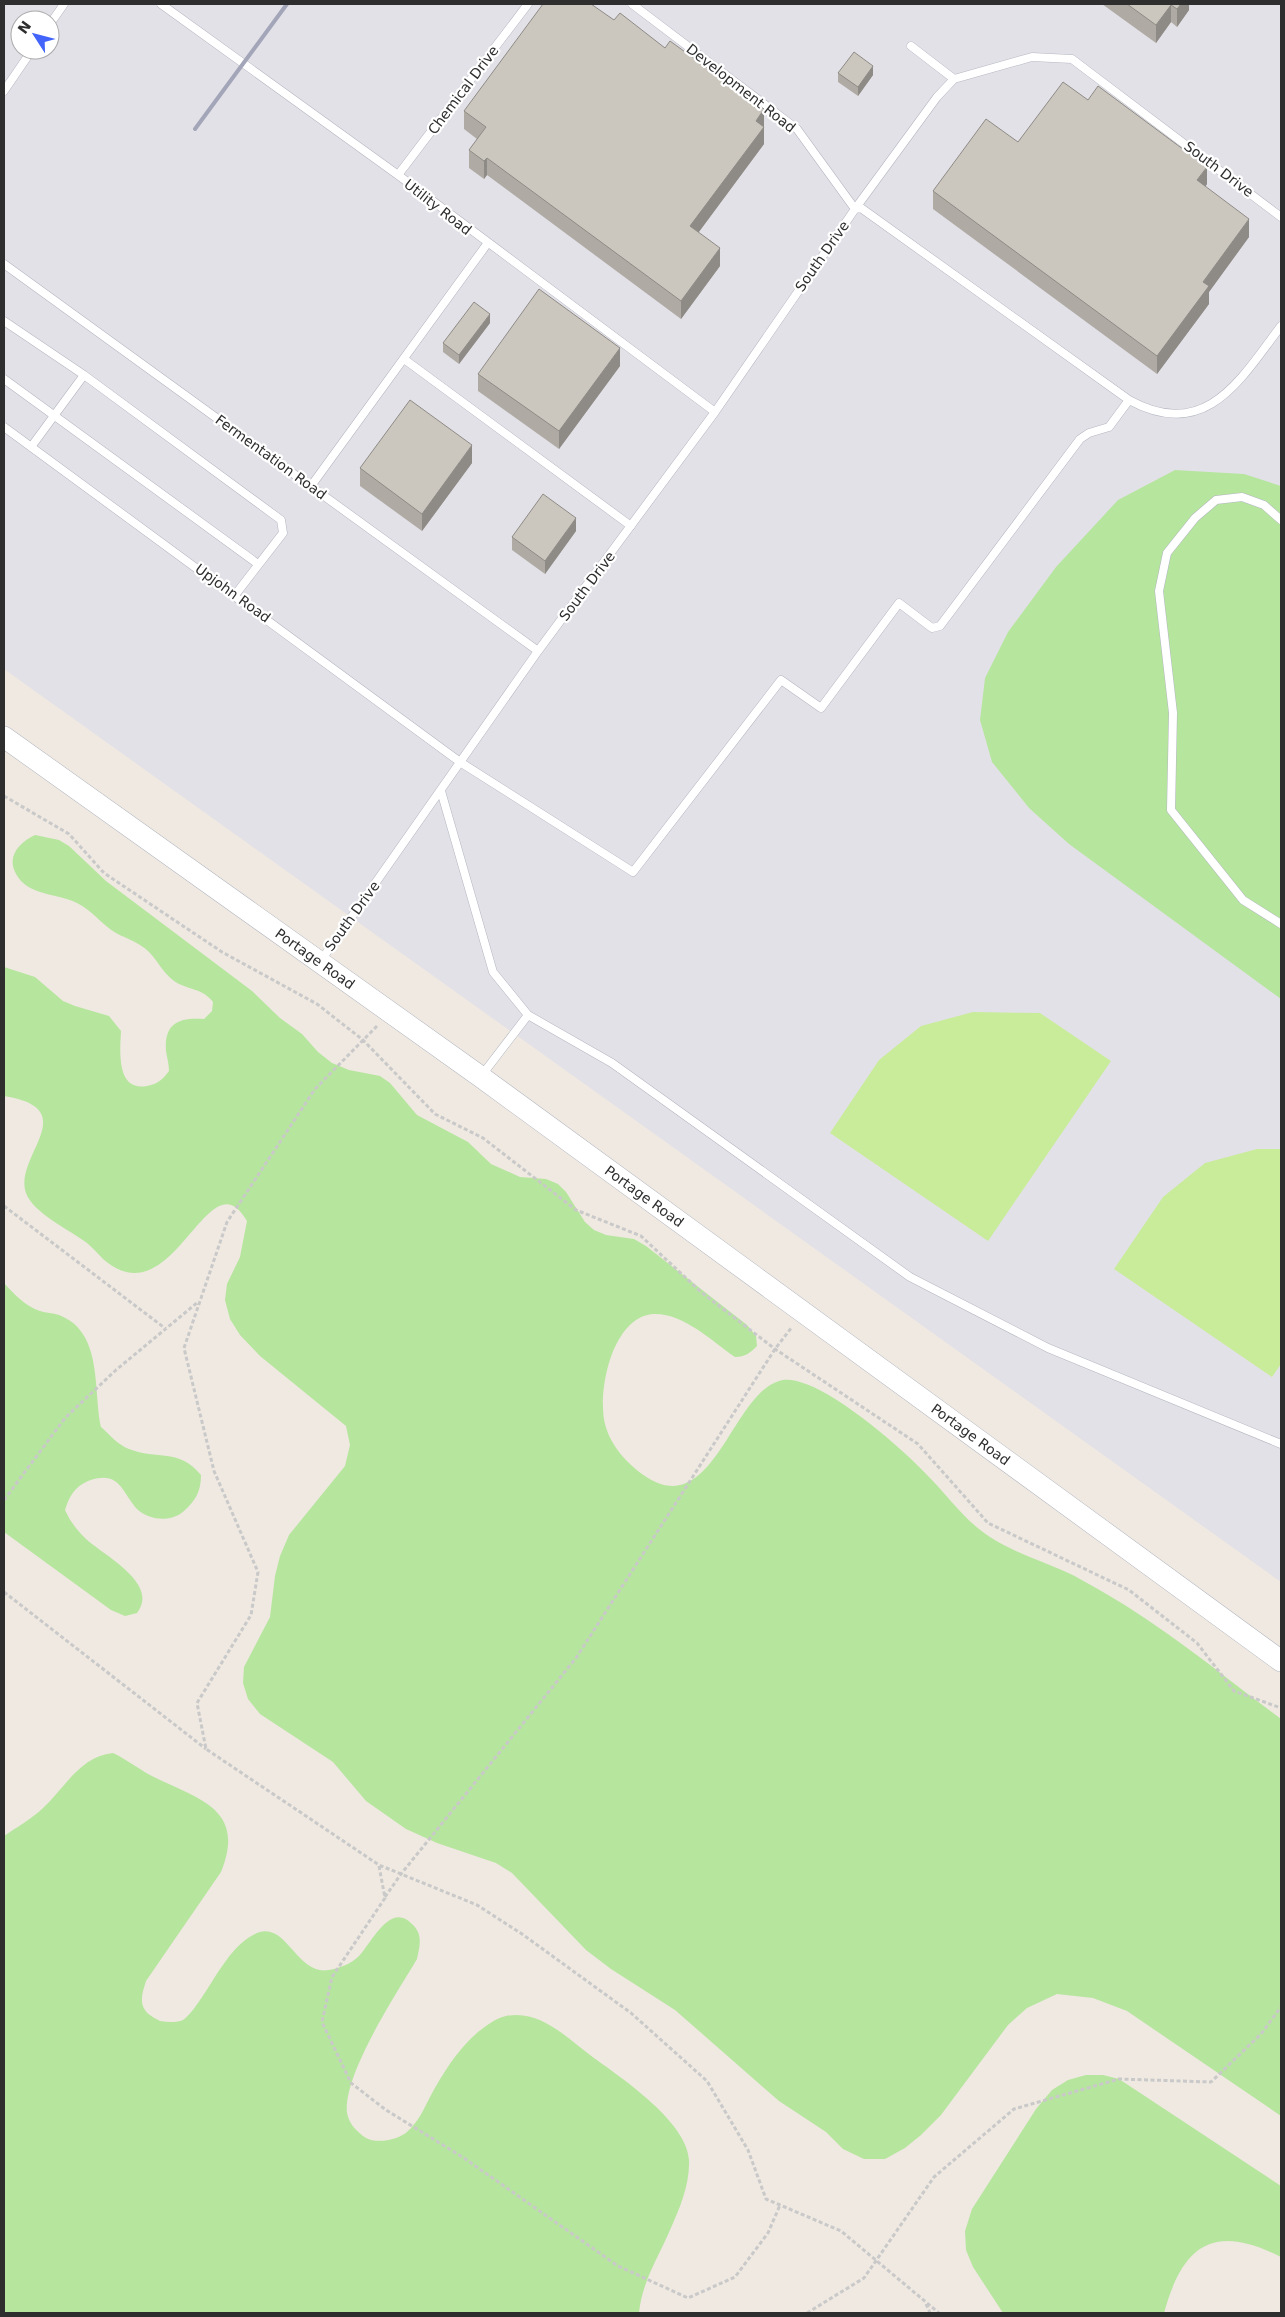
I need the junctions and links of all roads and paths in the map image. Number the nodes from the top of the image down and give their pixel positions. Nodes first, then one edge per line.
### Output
1 (161, 4) edge
2 (528, 4) edge
3 (632, 4) edge
4 (911, 46) dead end
5 (25, 60) edge
6 (954, 79) junction
7 (4, 91) edge
8 (398, 176) junction
9 (855, 209) junction
10 (1281, 217) edge
11 (487, 244) junction
12 (4, 264) edge
13 (4, 321) edge
14 (1281, 326) edge
15 (404, 359) junction
16 (84, 375) junction
17 (4, 379) edge
18 (1128, 400) junction
19 (714, 412) junction
20 (54, 415) junction
21 (4, 427) edge
22 (32, 447) junction
23 (312, 486) junction
24 (1281, 520) edge
25 (631, 526) junction
26 (258, 564) junction
27 (235, 595) junction
28 (538, 651) junction
29 (4, 737) edge
30 (460, 762) junction
31 (441, 791) junction
32 (4, 796) edge
33 (1281, 924) edge
34 (319, 963) junction
35 (390, 1013) junction
36 (528, 1015) junction
37 (363, 1040) junction
38 (481, 1077) junction
39 (4, 1206) edge
40 (200, 1301) junction
41 (804, 1312) junction
42 (166, 1329) junction
43 (776, 1349) junction
44 (1281, 1444) edge
45 (4, 1500) edge
46 (4, 1592) edge
47 (1281, 1660) edge
48 (1281, 1708) edge
49 (206, 1750) junction
50 (379, 1865) junction
51 (401, 1874) junction
52 (385, 1898) junction
53 (1281, 2007) edge
54 (780, 2204) junction
55 (876, 2261) junction
56 (926, 2304) junction
57 (807, 2313) edge
58 (930, 2313) edge
59 (939, 2313) edge

1 - 8 lane, Utility Road
2 - 8 lane, Chemical Drive
3 - 9 lane, Development Road
4 - 6 lane
5 - 7 lane
6 - 9 lane, South Drive
6 - 10 lane, South Drive
8 - 11 lane, Utility Road
9 - 18 lane, South Drive
9 - 19 lane, South Drive
11 - 15 lane
11 - 19 lane, Utility Road
12 - 23 lane, Fermentation Road
13 - 16 lane
14 - 18 lane, South Drive
15 - 23 lane
15 - 25 lane
16 - 20 lane
16 - 26 lane
17 - 20 lane
18 - 30 lane, Upjohn Road
19 - 25 lane, South Drive
20 - 22 lane
20 - 26 lane
21 - 22 lane, Upjohn Road
22 - 27 lane, Upjohn Road
23 - 28 lane, Fermentation Road
24 - 33 lane
25 - 28 lane, South Drive
26 - 27 lane
27 - 30 lane, Upjohn Road
28 - 30 lane, South Drive
29 - 34 main road, Portage Road
30 - 31 lane, South Drive
31 - 34 lane, South Drive
31 - 36 lane
32 - 37 path
34 - 35 main road, Portage Road
35 - 37 path
35 - 38 main road, Portage Road
36 - 38 lane
36 - 44 lane
37 - 40 path
37 - 43 path
38 - 41 main road, Portage Road
39 - 42 path
40 - 42 path
40 - 49 path
41 - 43 path
41 - 47 main road, Portage Road
42 - 45 path
43 - 48 path
43 - 51 path
46 - 49 path
49 - 50 path
50 - 51 path
50 - 52 path
51 - 52 path
51 - 54 path
52 - 54 path
53 - 55 path
54 - 55 path
55 - 56 path
55 - 57 path
56 - 58 path
56 - 59 path

